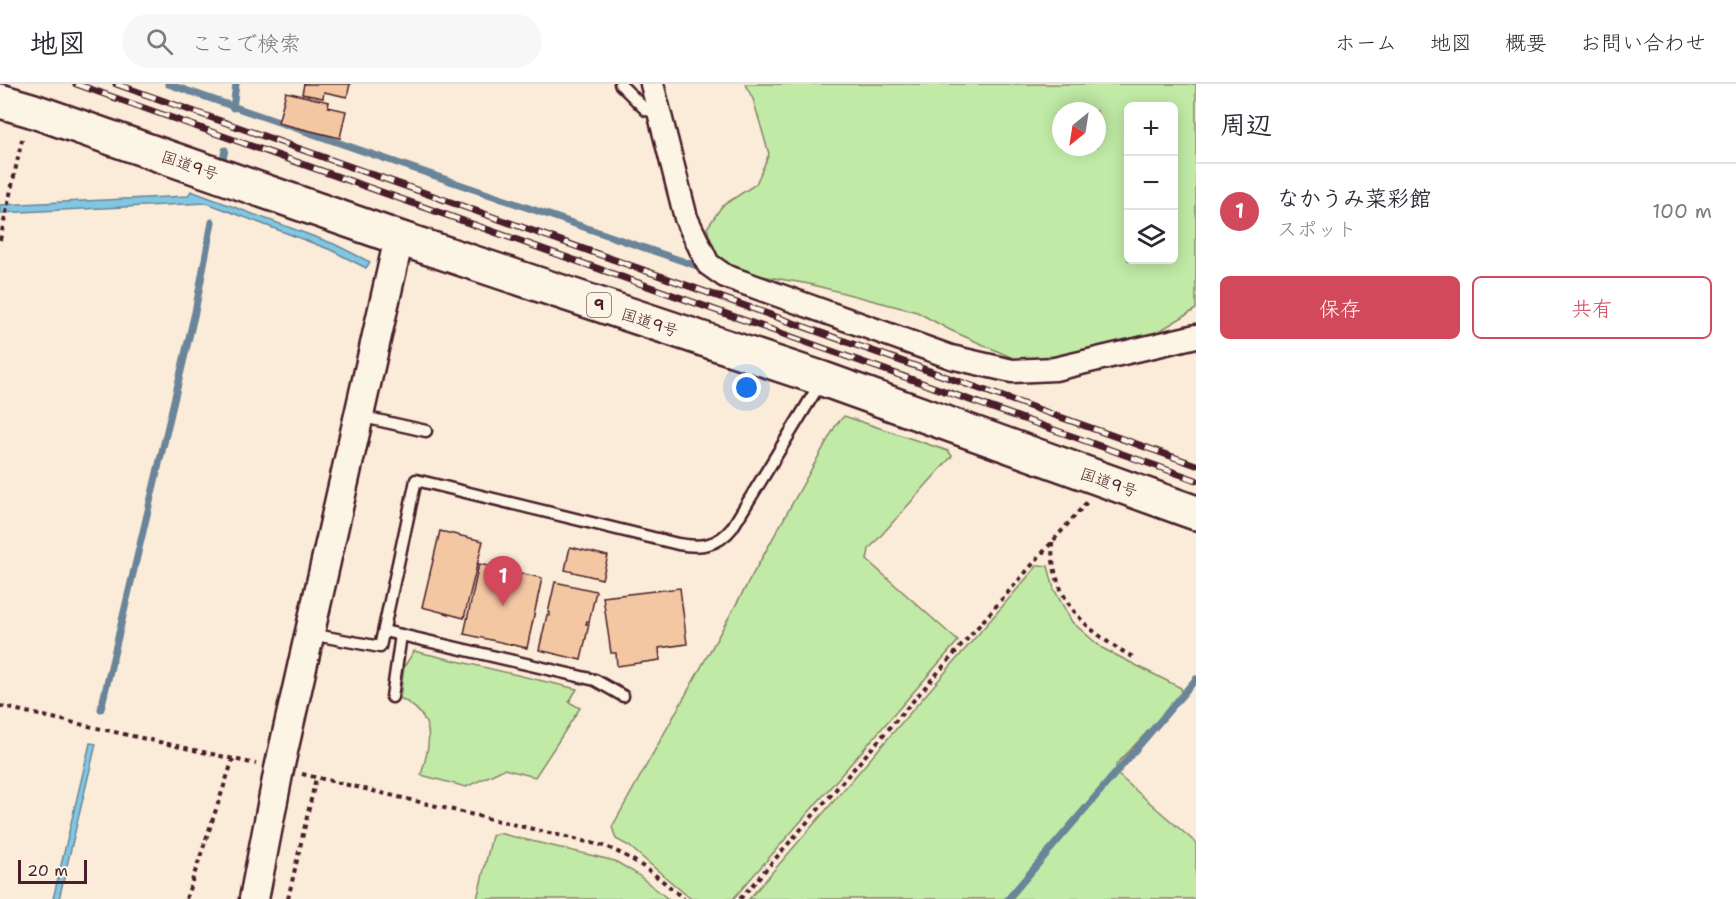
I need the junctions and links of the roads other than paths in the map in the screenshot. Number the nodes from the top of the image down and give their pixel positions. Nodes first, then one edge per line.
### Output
1 (621, 84) edge
2 (652, 84) edge
3 (0, 102) edge
4 (659, 113) junction
5 (399, 238) junction
6 (1196, 336) edge
7 (823, 379) junction
8 (359, 416) junction
9 (426, 432) dead end
10 (1196, 513) edge
11 (384, 631) junction
12 (310, 634) junction
13 (401, 635) junction
14 (624, 696) dead end
15 (392, 697) dead end
16 (254, 899) edge

1 - 4 lane
2 - 4 street
3 - 5 highway, 国道9号 / 9
4 - 6 street
5 - 7 highway, 国道9号 / 9
5 - 8 street
7 - 10 highway, 国道9号 / 9
7 - 11 lane
8 - 9 lane
8 - 12 street
11 - 12 lane
11 - 13 lane
12 - 16 street
13 - 14 lane
13 - 15 lane

